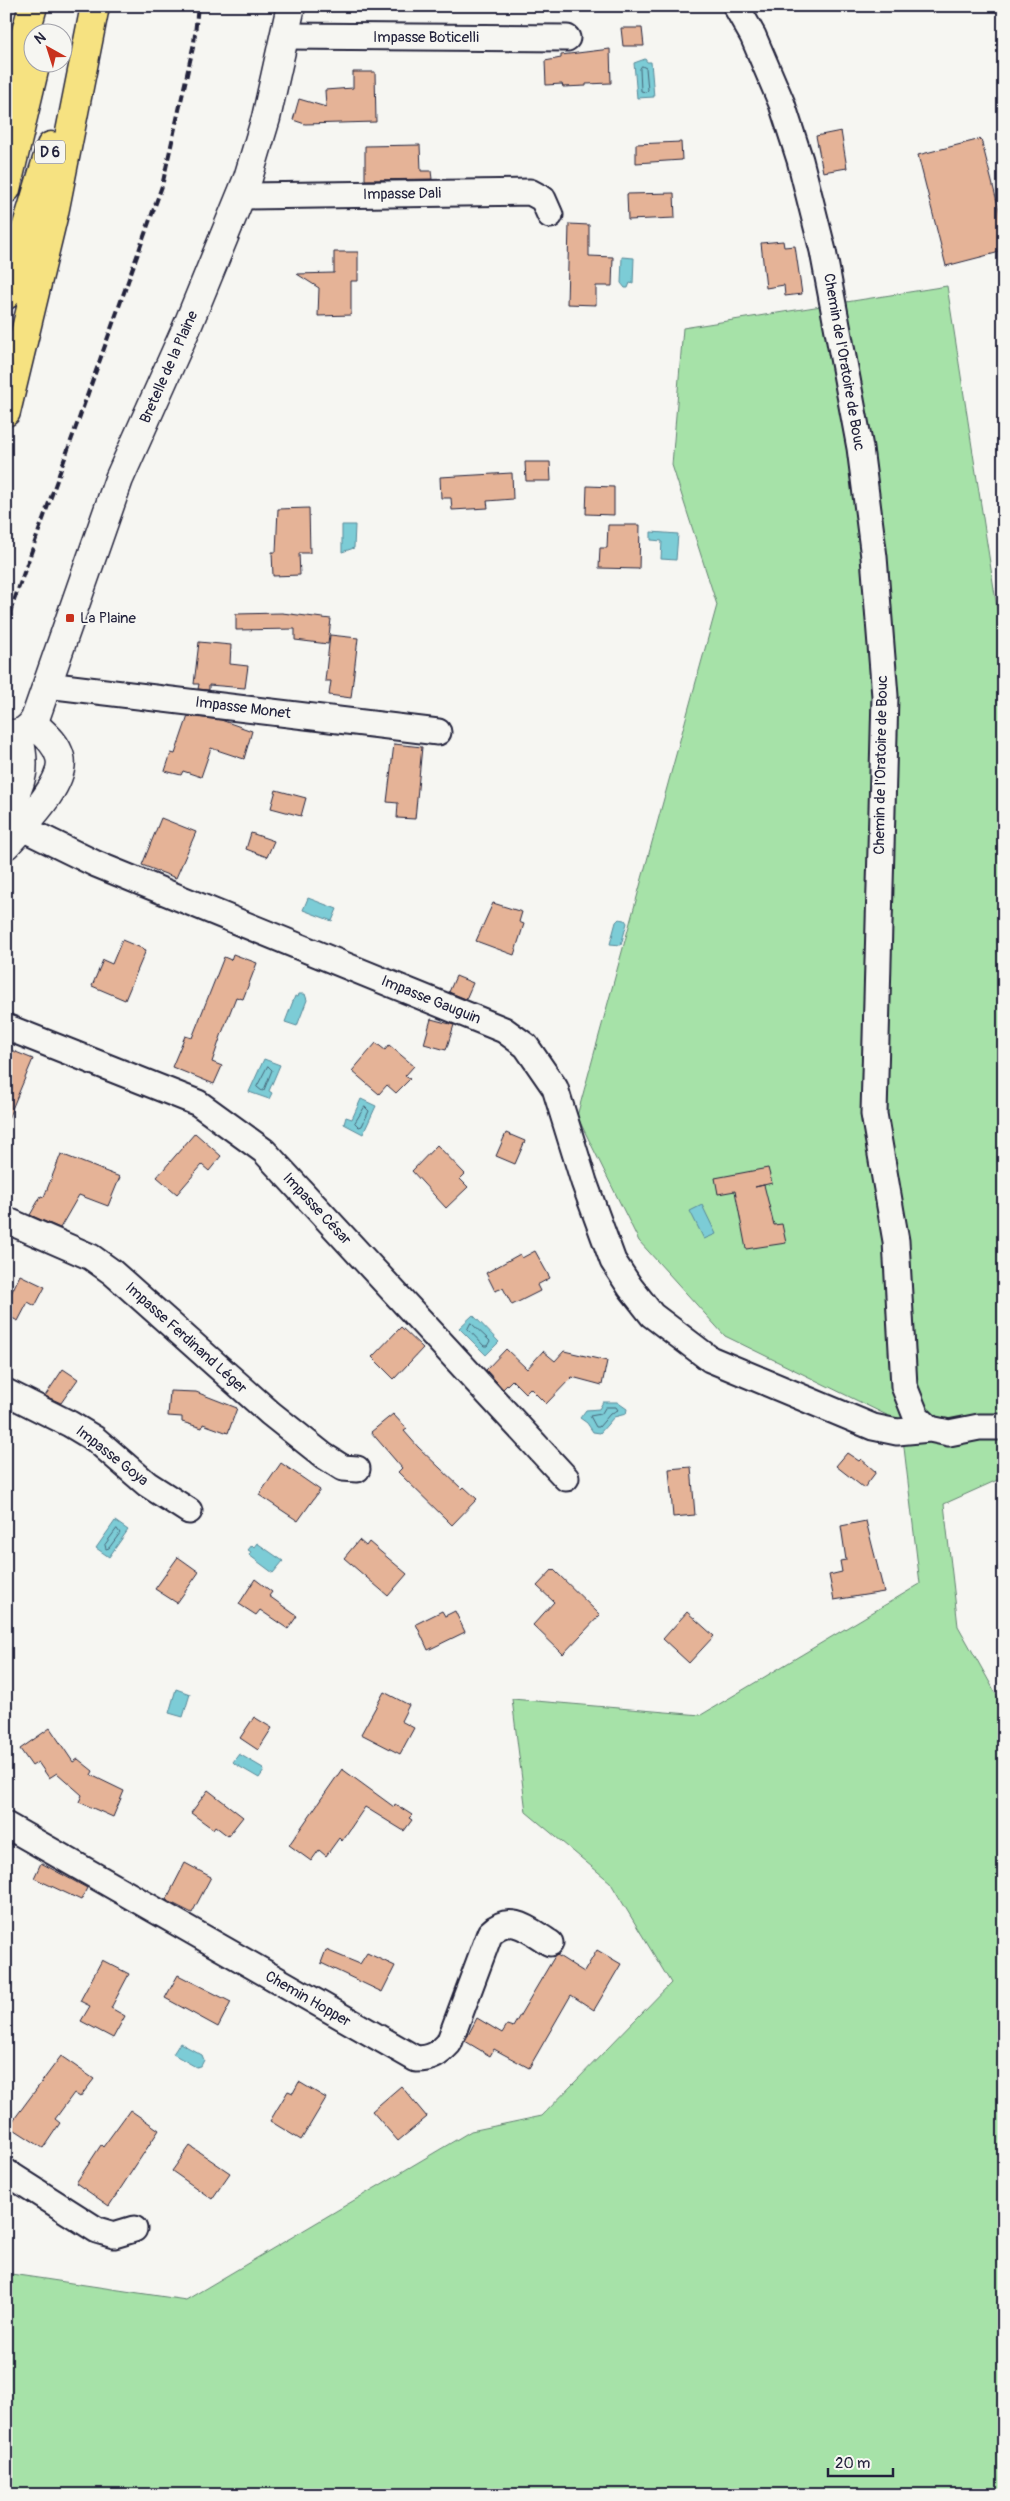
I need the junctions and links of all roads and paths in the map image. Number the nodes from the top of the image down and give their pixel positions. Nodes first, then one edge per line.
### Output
1 (33, 6) edge
2 (46, 6) edge
3 (80, 6) edge
4 (95, 6) edge
5 (291, 6) edge
6 (736, 6) edge
7 (44, 22) edge
8 (285, 36) junction
9 (567, 38) dead end
10 (34, 72) edge
11 (6, 104) edge
12 (6, 189) edge
13 (241, 196) junction
14 (550, 215) dead end
15 (6, 295) edge
16 (6, 412) edge
17 (47, 685) junction
18 (19, 731) edge
19 (438, 732) dead end
20 (10, 826) edge
21 (6, 1027) edge
22 (6, 1220) edge
23 (6, 1392) edge
24 (1004, 1427) edge
25 (930, 1429) junction
26 (357, 1469) dead end
27 (566, 1478) dead end
28 (189, 1511) dead end
29 (6, 1825) edge
30 (550, 1943) dead end
31 (6, 2172) edge
32 (134, 2229) dead end

1 - 11 highway
2 - 7 highway
3 - 15 highway, D 6
4 - 16 highway
5 - 8 main road, Bretelle de la Plaine
6 - 25 street, Chemin de l'Oratoire de Bouc
8 - 9 street, Impasse Boticelli
8 - 13 main road, Bretelle de la Plaine
10 - 12 highway, D 6
13 - 14 street, Impasse Dali
13 - 17 main road, Bretelle de la Plaine
17 - 18 main road, Bretelle de la Plaine
17 - 19 street, Impasse Monet
18 - 20 main road
18 - 20 main road
20 - 25 street, Impasse Gauguin
21 - 27 street, Impasse César
22 - 26 street, Impasse Ferdinand Léger
23 - 28 street, Impasse Goya
24 - 25 street
29 - 30 street, Chemin Hopper
31 - 32 street

